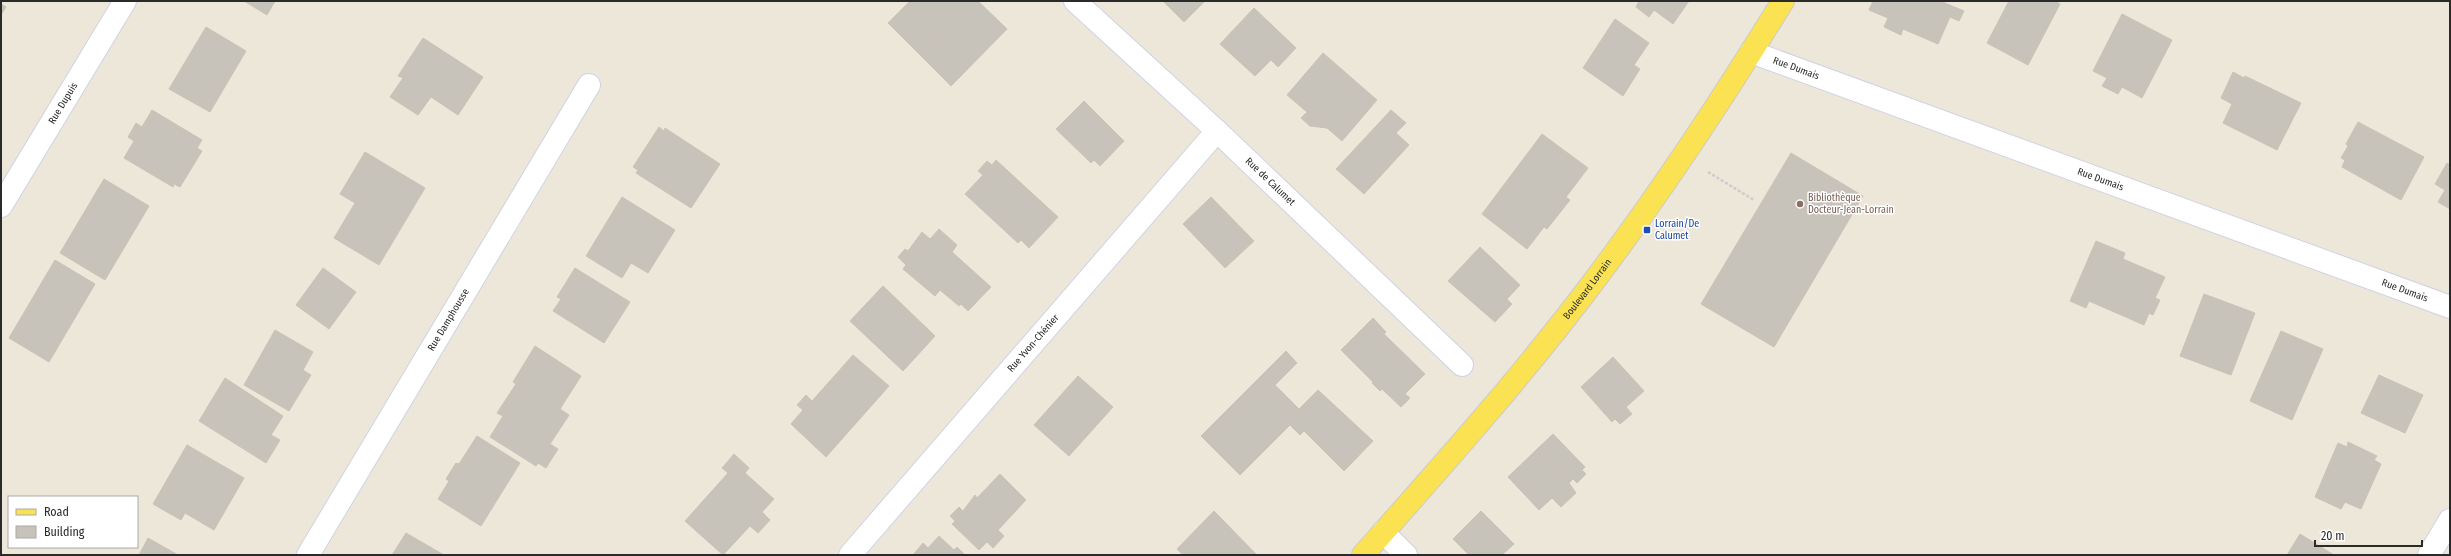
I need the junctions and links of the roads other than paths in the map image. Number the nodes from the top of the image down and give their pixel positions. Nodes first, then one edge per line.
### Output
1 (125, 1) edge
2 (1075, 1) edge
3 (1783, 1) edge
4 (1751, 52) junction
5 (589, 85) dead end
6 (1217, 132) junction
7 (1, 206) edge
8 (2450, 307) edge
9 (1462, 365) dead end
10 (2450, 520) edge
11 (1383, 532) junction
12 (308, 555) edge
13 (850, 555) edge
14 (1363, 555) edge
15 (1406, 555) edge
16 (2429, 555) edge

1 - 7 street, Rue Dupuis
2 - 6 street, Rue de Calumet
3 - 4 main road, Boulevard Lorrain
4 - 8 street, Rue Dumais
4 - 11 main road, Boulevard Lorrain
5 - 12 street, Rue Damphousse
6 - 9 street, Rue de Calumet
6 - 13 street, Rue Yvon-Chénier
10 - 16 street
11 - 14 main road, Boulevard Lorrain
11 - 15 street

